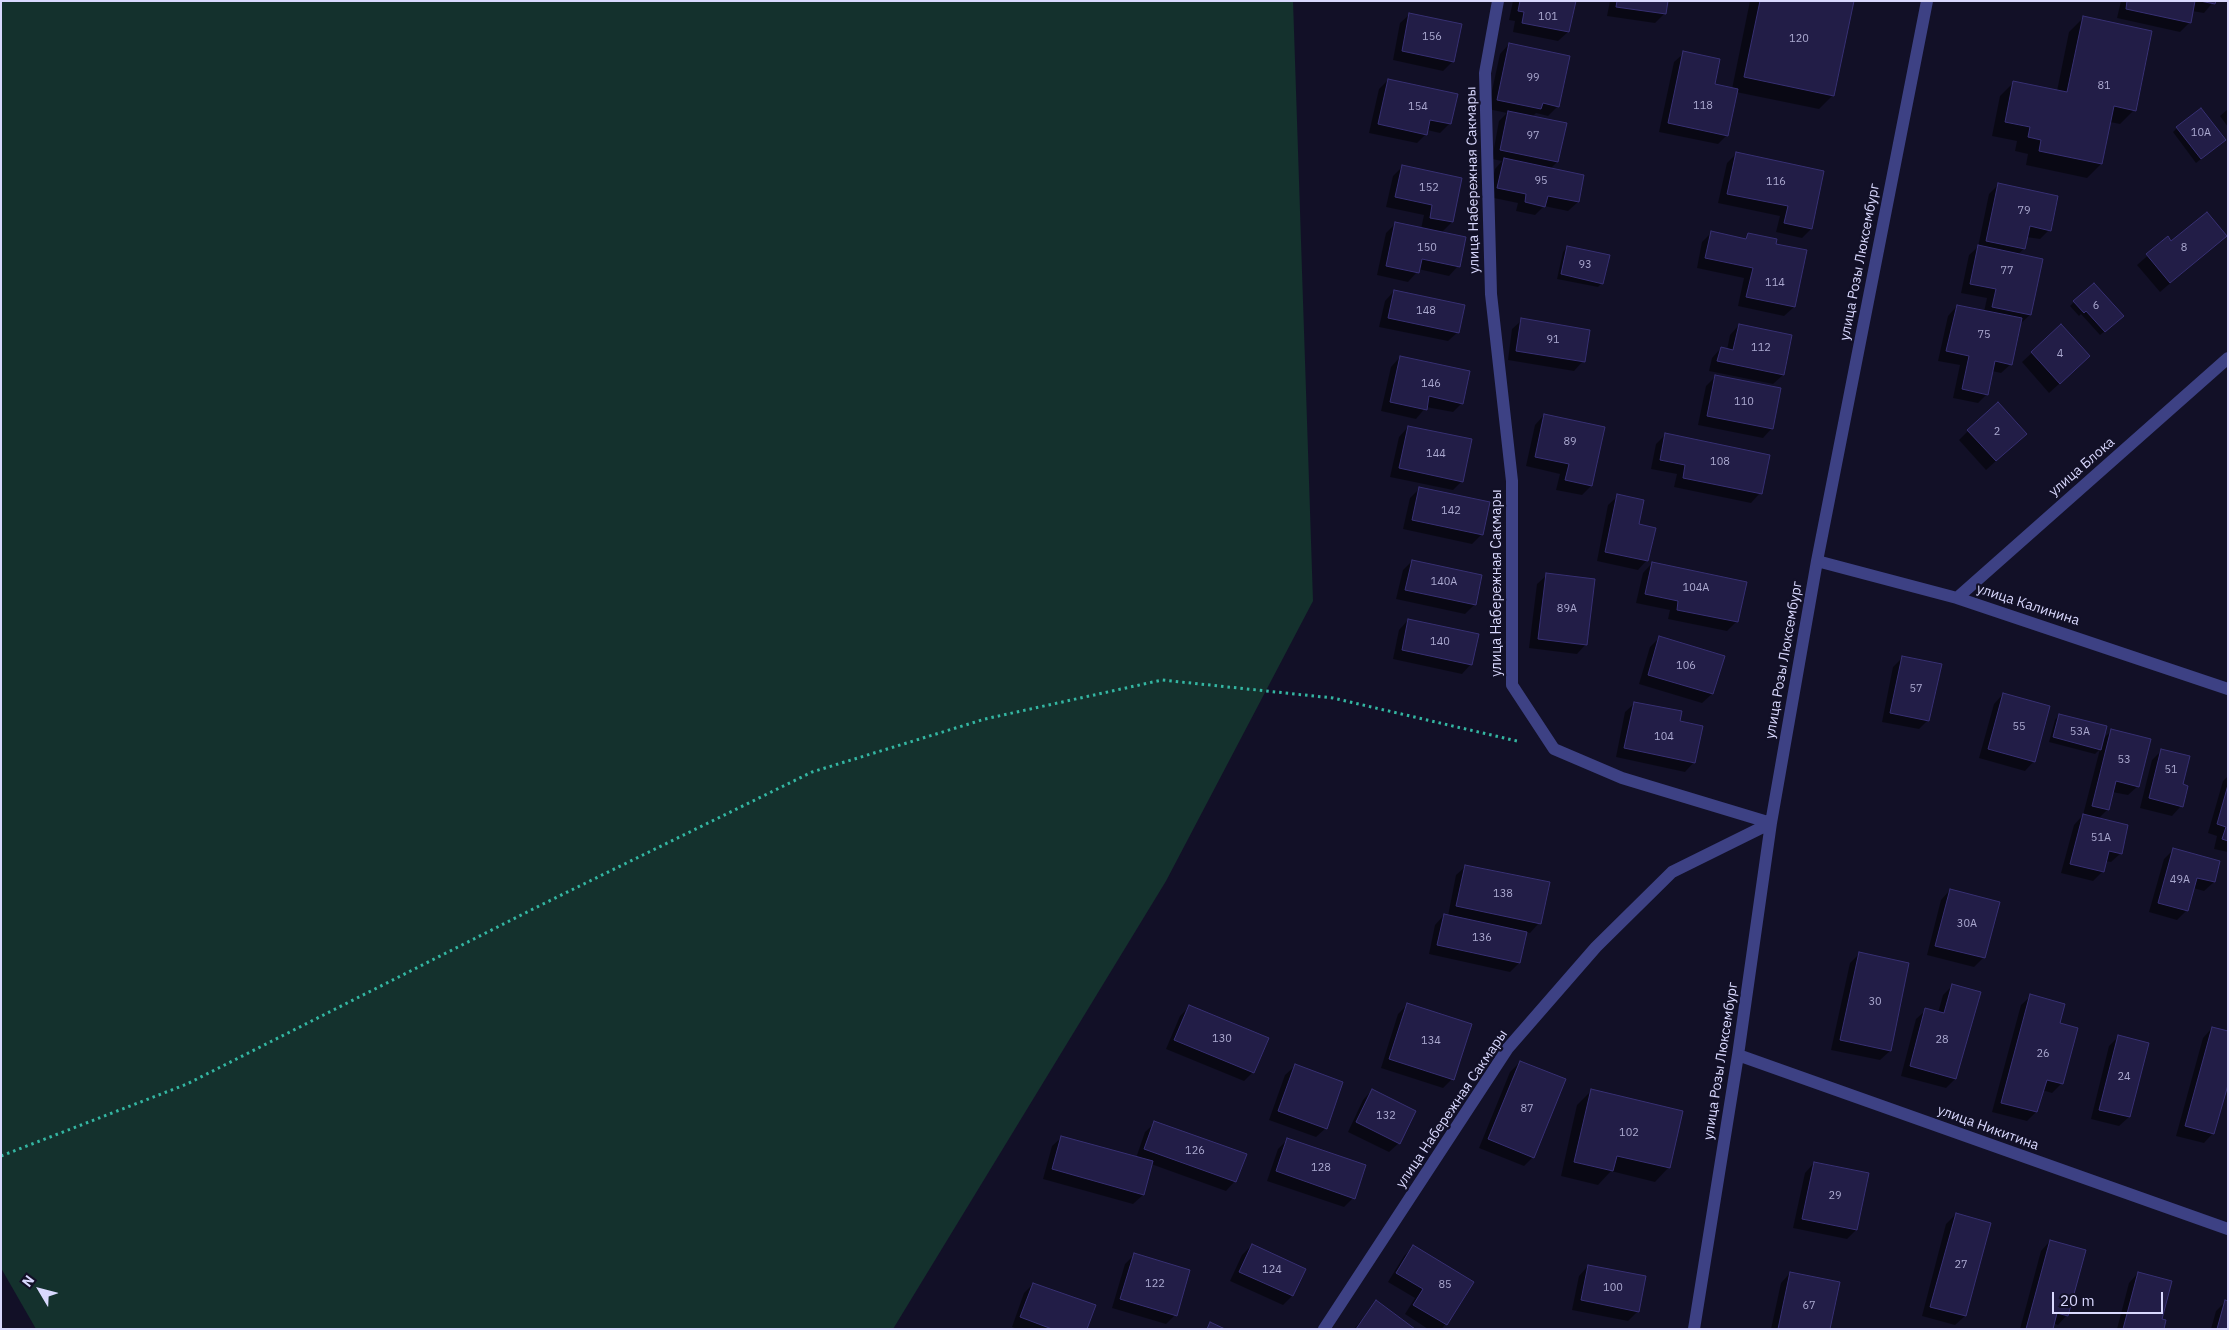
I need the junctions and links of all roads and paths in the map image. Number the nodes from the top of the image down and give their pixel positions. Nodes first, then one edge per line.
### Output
1 (1498, 1) edge
2 (1927, 1) edge
3 (2228, 358) edge
4 (1817, 560) junction
5 (1957, 598) junction
6 (2228, 688) edge
7 (1554, 749) junction
8 (1771, 823) junction
9 (1738, 1056) junction
10 (1, 1156) edge
11 (2228, 1229) edge
12 (1324, 1329) edge
13 (1694, 1329) edge

1 - 7 street, улица Набережная Сакмары
2 - 4 street, улица Розы Люксембург
3 - 5 street, улица Блока
4 - 5 street, улица Калинина
4 - 8 street, улица Розы Люксембург
5 - 6 street, улица Калинина
7 - 8 street
7 - 10 path
8 - 9 street, улица Розы Люксембург
8 - 12 street, улица Набережная Сакмары
9 - 11 street, улица Никитина
9 - 13 street, улица Розы Люксембург

